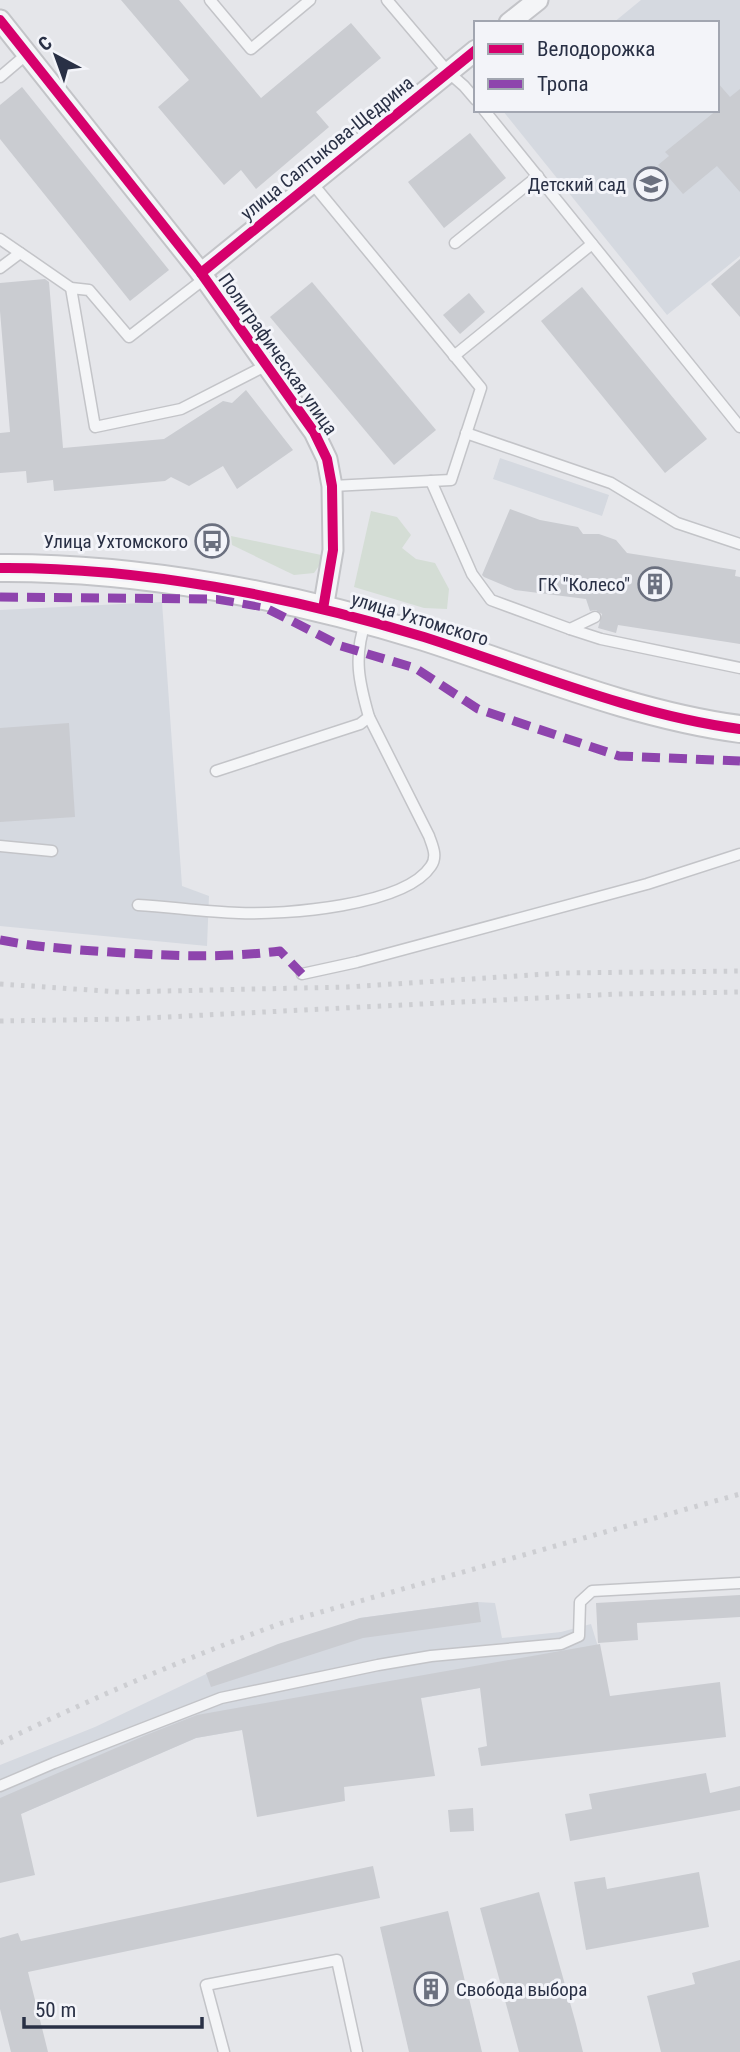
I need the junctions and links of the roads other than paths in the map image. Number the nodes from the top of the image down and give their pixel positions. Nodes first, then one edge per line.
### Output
1 (210, 0) edge
2 (310, 0) edge
3 (387, 0) edge
4 (538, 0) edge
5 (0, 20) edge
6 (512, 21) edge
7 (474, 52) edge
8 (27, 54) junction
9 (447, 72) junction
10 (0, 77) edge
11 (474, 98) edge
12 (486, 112) edge
13 (538, 176) junction
14 (311, 182) junction
15 (0, 239) edge
16 (456, 243) dead end
17 (592, 244) junction
18 (20, 253) junction
19 (0, 268) edge
20 (203, 276) junction
21 (71, 288) junction
22 (454, 356) junction
23 (267, 365) junction
24 (740, 427) edge
25 (466, 433) junction
26 (431, 481) junction
27 (331, 486) junction
28 (740, 544) edge
29 (0, 568) edge
30 (323, 609) junction
31 (595, 617) dead end
32 (366, 621) junction
33 (570, 629) junction
34 (740, 668) edge
35 (369, 717) junction
36 (740, 729) edge
37 (216, 771) dead end
38 (0, 846) edge
39 (52, 851) dead end
40 (740, 854) edge
41 (138, 905) dead end
42 (302, 974) dead end
43 (740, 1583) edge
44 (0, 1786) edge
45 (224, 2052) edge
46 (356, 2052) edge

1 - 2 lane
3 - 9 lane
4 - 6 street
5 - 8 street, Полиграфическая улица
7 - 9 street, улица Салтыкова-Щедрина
8 - 10 lane
8 - 20 street, Полиграфическая улица
9 - 11 lane
9 - 14 street, улица Салтыкова-Щедрина
12 - 13 lane
13 - 16 lane
13 - 17 lane
14 - 20 street, улица Салтыкова-Щедрина
14 - 22 lane
15 - 18 lane
17 - 22 lane
17 - 24 lane
18 - 19 lane
18 - 21 lane
20 - 21 lane
20 - 23 street, Полиграфическая улица
21 - 23 lane
22 - 25 lane
23 - 27 street, Полиграфическая улица
25 - 26 lane
25 - 28 lane
26 - 27 lane
26 - 33 lane
27 - 30 street, Полиграфическая улица
29 - 30 street, улица Ухтомского
30 - 32 street, улица Ухтомского
31 - 33 lane
32 - 35 lane
32 - 36 street, улица Ухтомского
33 - 34 lane
35 - 37 lane
35 - 41 lane
38 - 39 lane
40 - 42 lane
43 - 44 lane
45 - 46 lane

